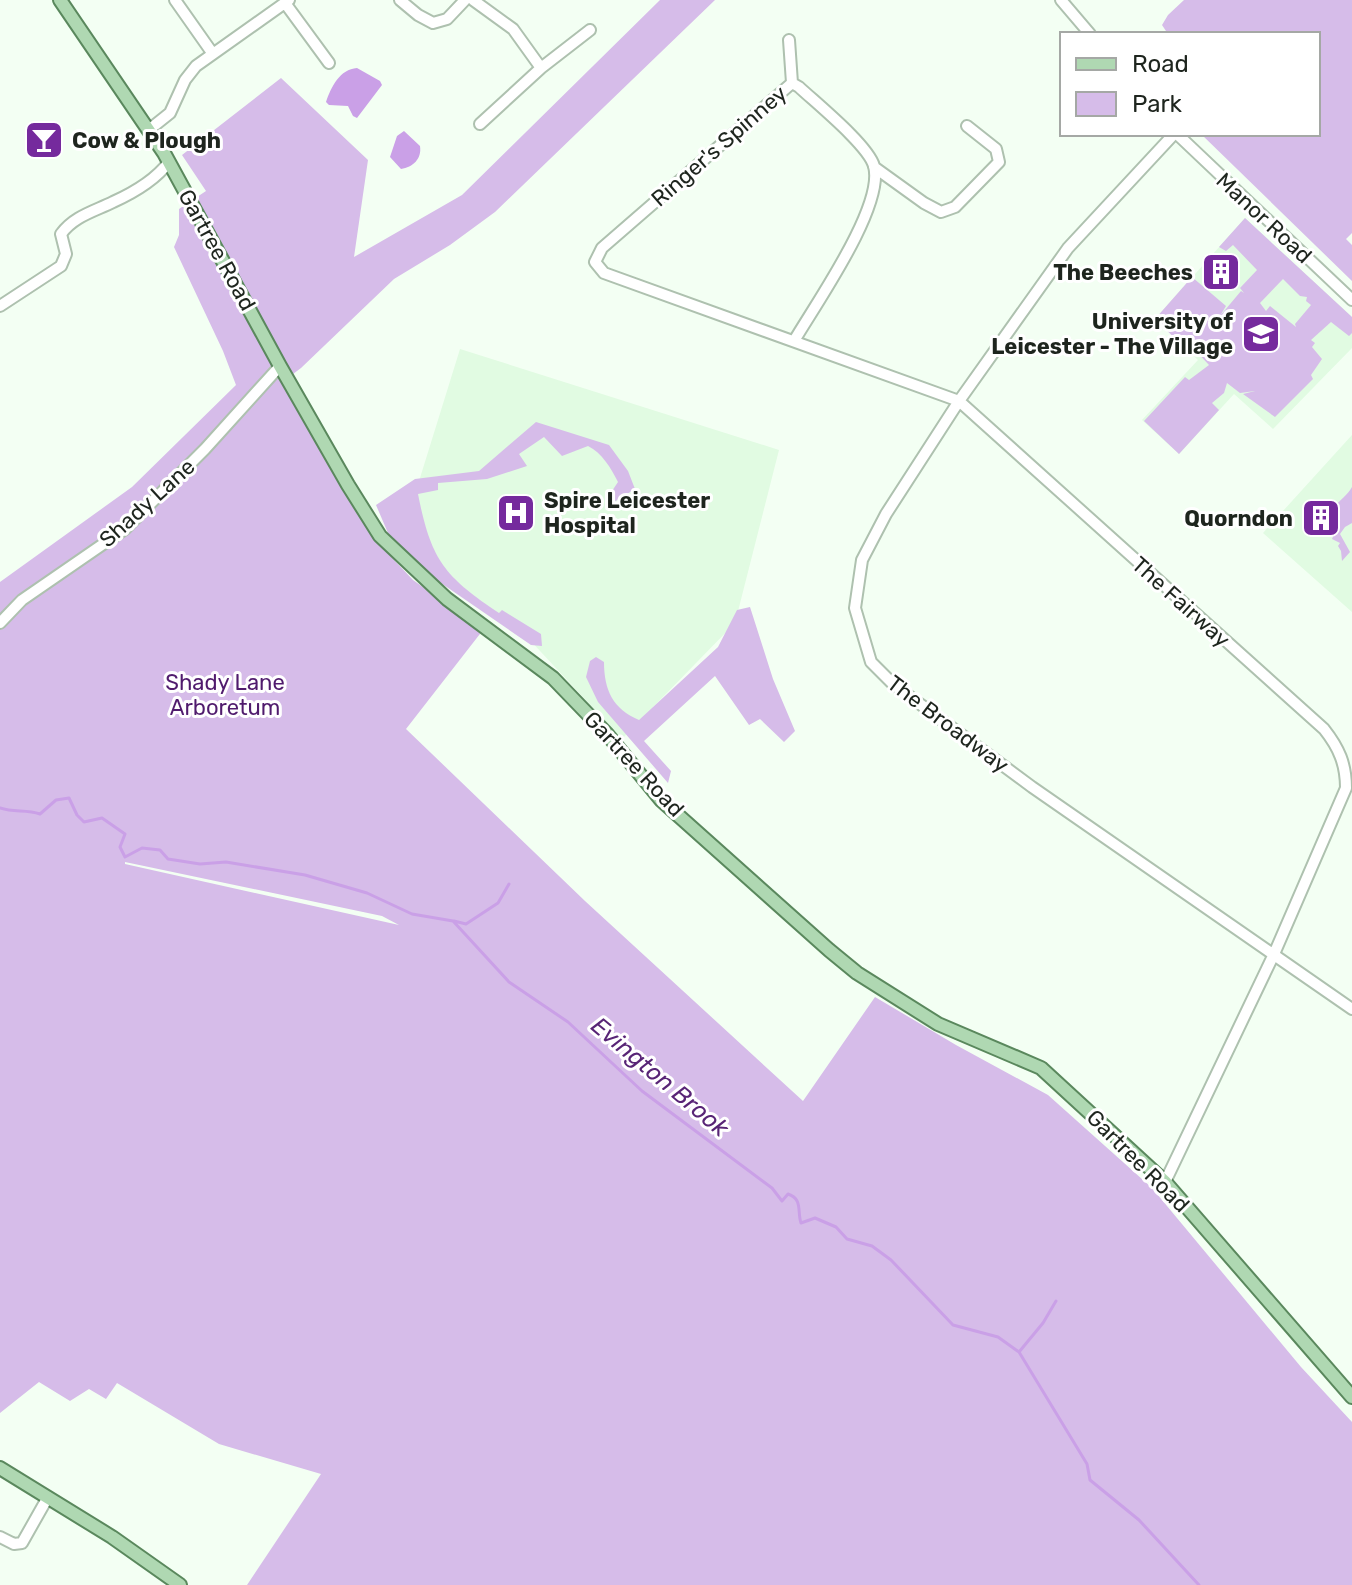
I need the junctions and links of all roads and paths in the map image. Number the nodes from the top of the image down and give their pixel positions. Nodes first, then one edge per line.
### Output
1 (60, 0) edge
2 (175, 0) edge
3 (400, 0) edge
4 (465, 0) edge
5 (473, 0) edge
6 (1061, 0) edge
7 (287, 2) edge
8 (590, 30) dead end
9 (1088, 32) edge
10 (789, 40) dead end
11 (213, 54) junction
12 (541, 68) junction
13 (318, 70) dead end
14 (792, 83) junction
15 (480, 124) dead end
16 (967, 126) dead end
17 (150, 129) junction
18 (1174, 136) edge
19 (1178, 136) edge
20 (169, 162) junction
21 (874, 167) junction
22 (595, 262) joint
23 (1352, 300) edge
24 (1, 311) edge
25 (794, 341) junction
26 (280, 366) junction
27 (959, 401) junction
28 (0, 623) edge
29 (1352, 745) edge
30 (1339, 748) junction
31 (1274, 954) junction
32 (1352, 1009) edge
33 (1165, 1182) junction
34 (1352, 1397) edge
35 (0, 1468) edge
36 (48, 1497) junction
37 (0, 1537) edge
38 (180, 1585) edge

1 - 17 main road, Gartree Road
2 - 11 street
3 - 4 street
5 - 12 street
6 - 9 street
7 - 11 street
7 - 13 street
8 - 12 street
10 - 14 street
11 - 17 street
12 - 15 street
14 - 21 street, Ringer's Spinney
14 - 22 street, Ringer's Spinney
16 - 21 street, Ringer's Spinney
17 - 20 main road, Gartree Road
18 - 27 street, The Broadway
19 - 23 street, Manor Road
20 - 24 street
20 - 26 main road, Gartree Road
21 - 25 street
22 - 25 street, The Fairway
25 - 27 street, The Fairway
26 - 28 street, Shady Lane
26 - 33 main road, Gartree Road
27 - 30 street, The Fairway
27 - 31 street, The Broadway
29 - 30 street
30 - 31 street
31 - 32 street, The Broadway
31 - 33 street
33 - 34 main road, Gartree Road
35 - 36 main road
36 - 37 street
36 - 38 main road

